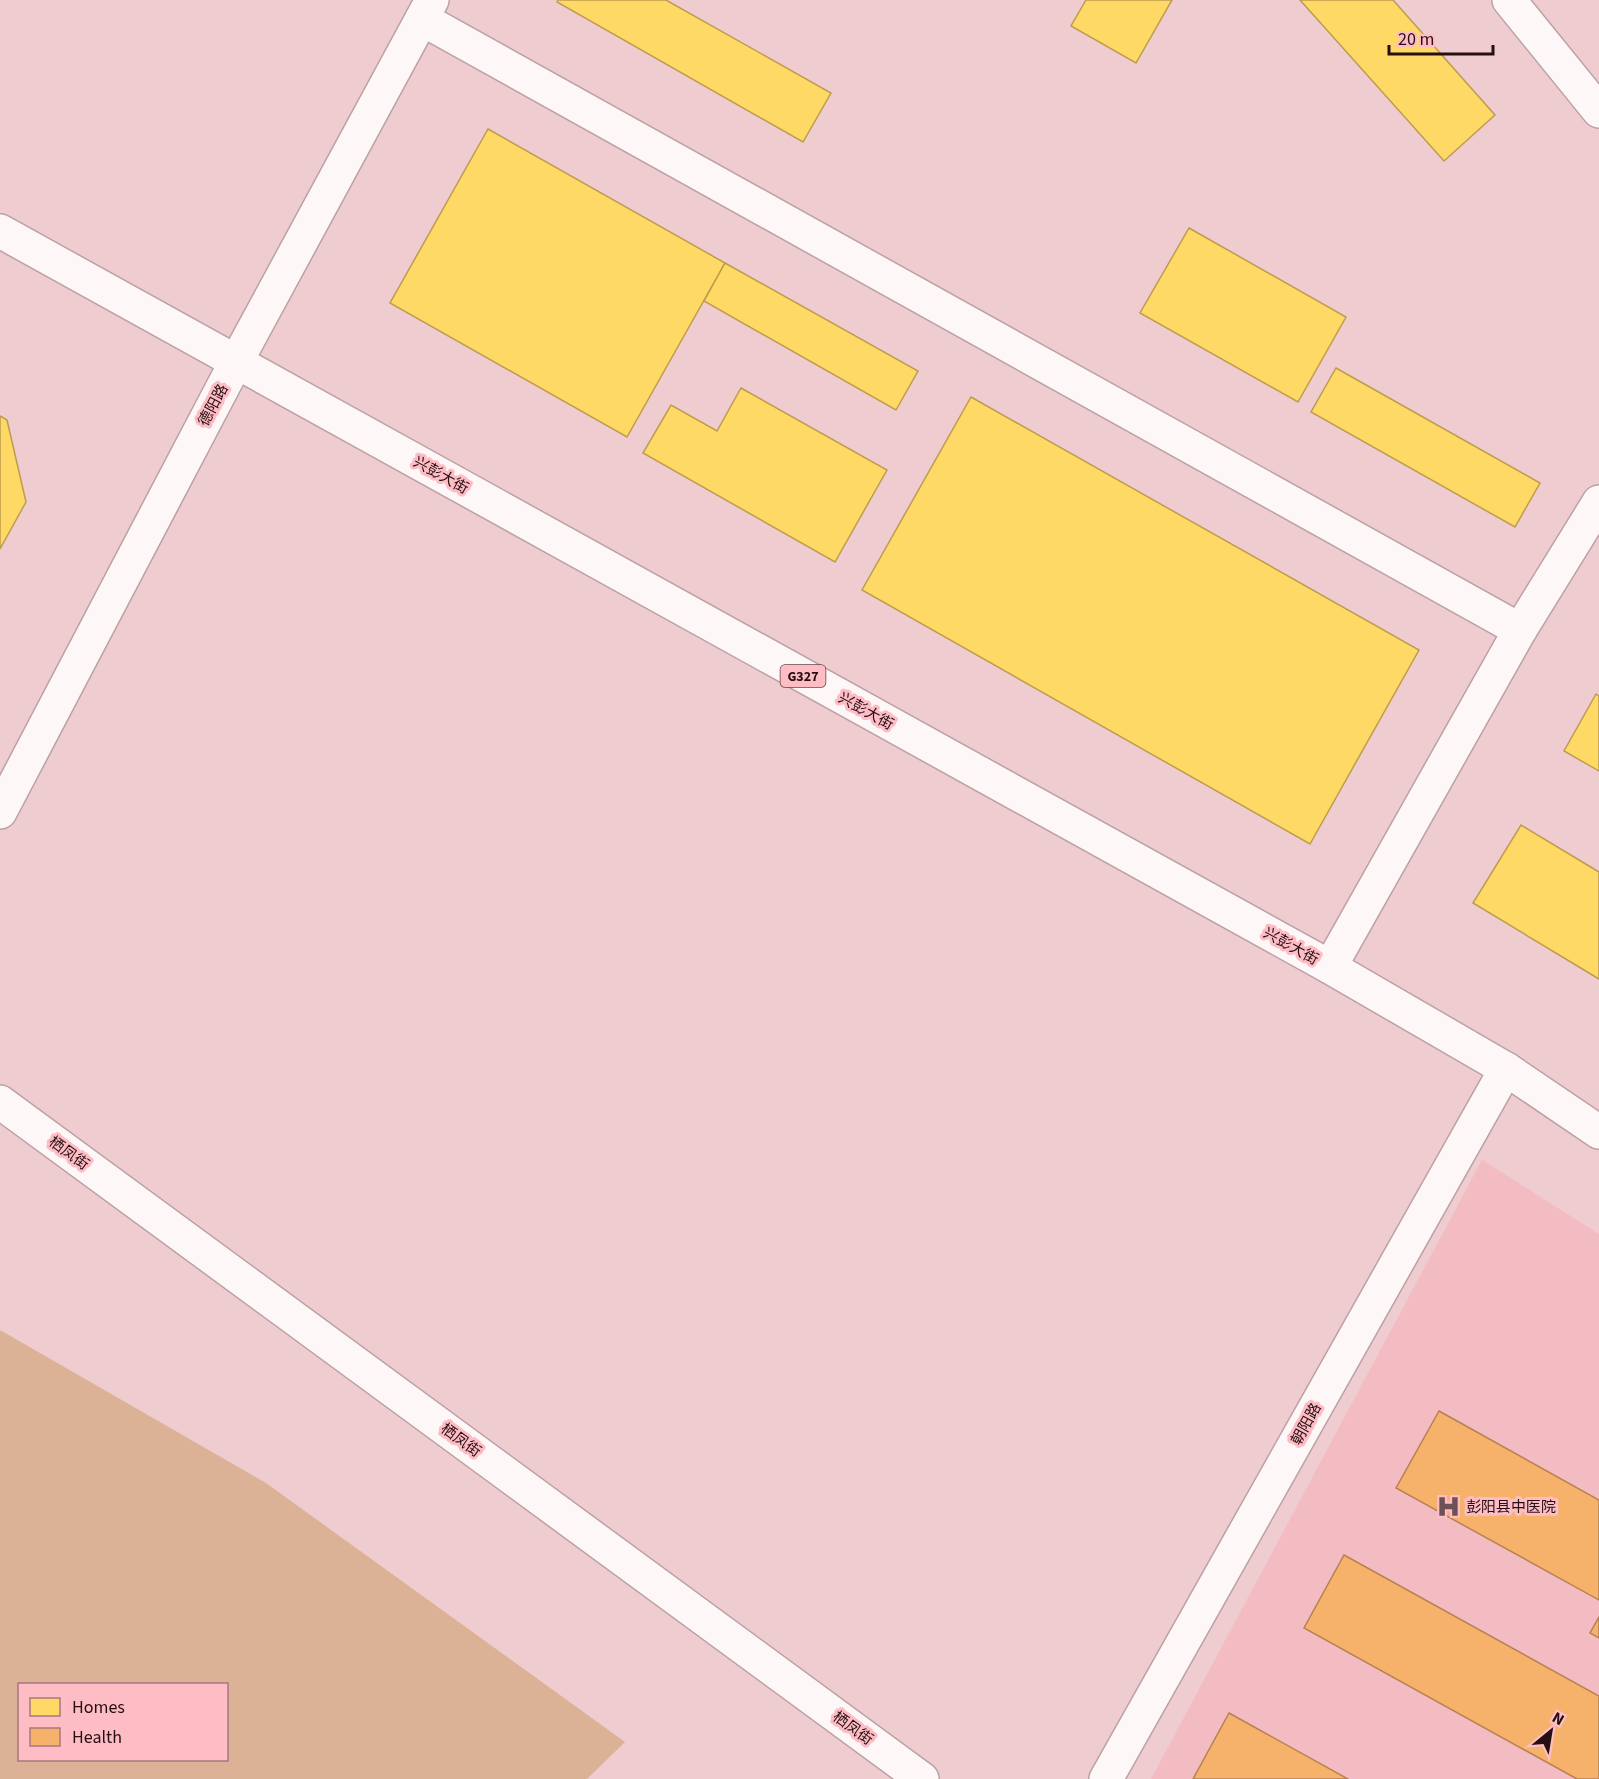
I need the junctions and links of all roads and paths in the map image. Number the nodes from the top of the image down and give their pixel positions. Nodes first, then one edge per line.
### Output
1 (1509, 0) edge
2 (427, 9) edge
3 (1599, 111) edge
4 (0, 231) edge
5 (236, 362) junction
6 (1599, 502) edge
7 (1520, 630) junction
8 (0, 812) edge
9 (1330, 968) junction
10 (1506, 1069) junction
11 (0, 1102) edge
12 (1599, 1132) edge
13 (922, 1779) edge
14 (1106, 1779) edge

1 - 3 main road
2 - 5 main road, 德阳路
2 - 7 main road
4 - 5 main road, 兴彭大街 / G327
5 - 8 main road, 德阳路
5 - 9 main road, 兴彭大街 / G327
6 - 7 main road
7 - 9 main road
9 - 10 main road, 兴彭大街 / G327
10 - 12 main road, 兴彭大街 / G327
10 - 14 main road, 朝阳路
11 - 13 main road, 栖凤街

